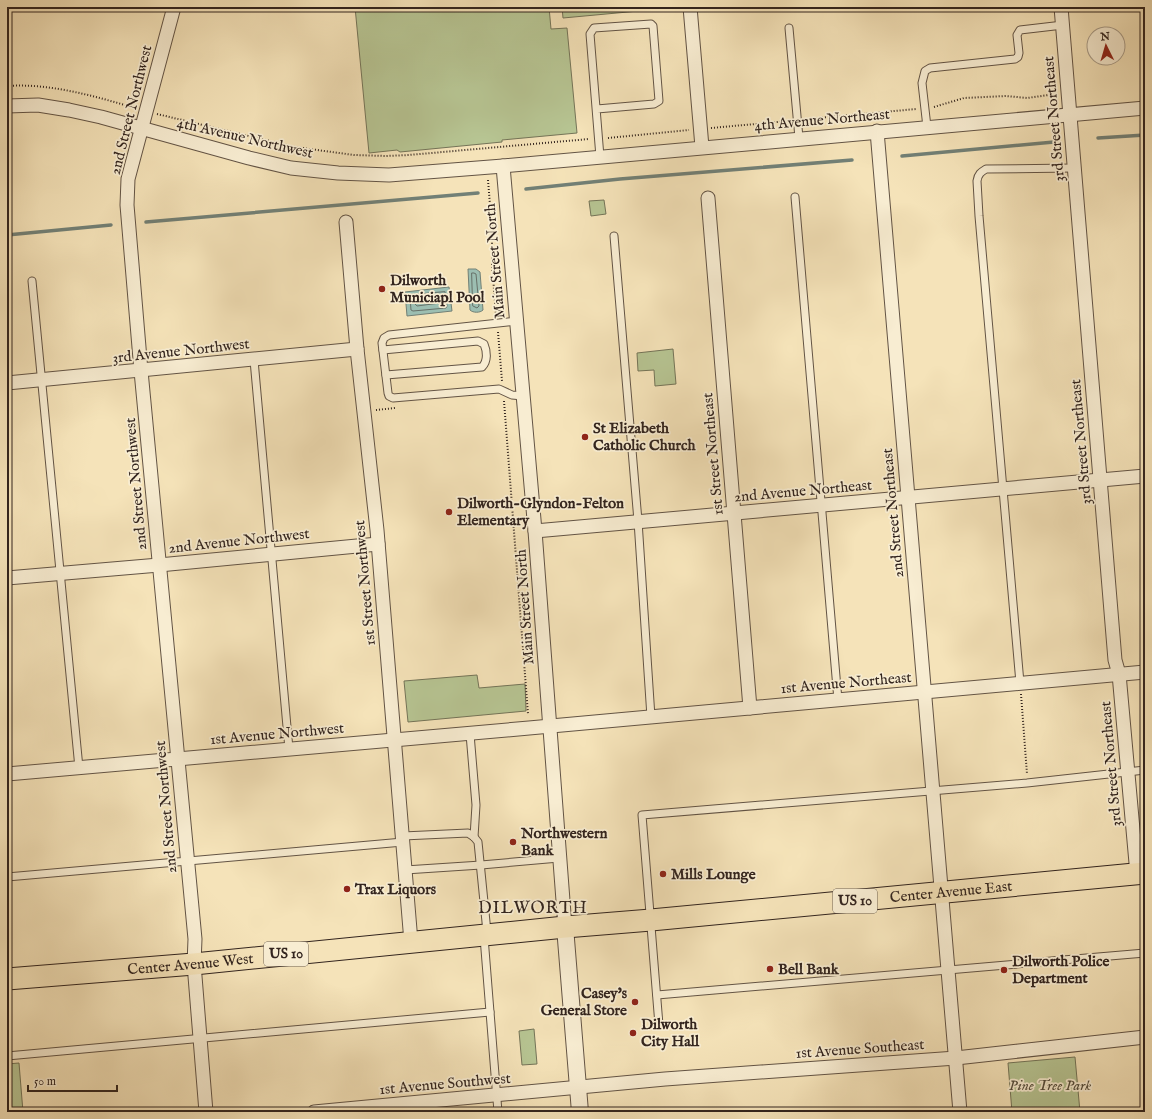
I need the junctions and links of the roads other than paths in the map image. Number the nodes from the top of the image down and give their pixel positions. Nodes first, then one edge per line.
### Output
1 (174, 7) edge
2 (690, 7) edge
3 (1061, 7) edge
4 (1063, 25) junction
5 (789, 28) dead end
6 (7, 106) edge
7 (1145, 108) edge
8 (596, 109) junction
9 (1070, 114) junction
10 (927, 127) junction
11 (142, 129) junction
12 (877, 132) junction
13 (800, 138) junction
14 (702, 147) junction
15 (600, 157) junction
16 (503, 166) junction
17 (1074, 168) junction
18 (795, 197) dead end
19 (708, 198) dead end
20 (346, 222) dead end
21 (614, 236) dead end
22 (32, 281) dead end
23 (517, 322) junction
24 (357, 349) junction
25 (383, 350) junction
26 (254, 360) junction
27 (141, 371) junction
28 (386, 375) junction
29 (41, 381) junction
30 (7, 383) edge
31 (523, 396) junction
32 (1145, 476) edge
33 (1100, 480) junction
34 (1003, 489) junction
35 (908, 497) junction
36 (822, 505) junction
37 (734, 513) junction
38 (638, 521) junction
39 (535, 531) junction
40 (378, 544) junction
41 (270, 554) junction
42 (160, 565) junction
43 (60, 573) junction
44 (7, 578) edge
45 (1145, 672) edge
46 (1119, 674) junction
47 (1020, 683) junction
48 (924, 692) junction
49 (838, 700) junction
50 (750, 708) junction
51 (651, 717) junction
52 (550, 726) junction
53 (470, 734) junction
54 (395, 740) junction
55 (289, 749) junction
56 (178, 759) junction
57 (78, 768) junction
58 (1145, 770) edge
59 (1128, 772) junction
60 (7, 774) edge
61 (933, 790) junction
62 (474, 837) junction
63 (403, 839) junction
64 (559, 858) junction
65 (187, 861) junction
66 (481, 865) junction
67 (405, 870) junction
68 (1141, 873) edge
69 (7, 876) edge
70 (941, 893) junction
71 (651, 920) junction
72 (565, 927) junction
73 (485, 934) junction
74 (411, 942) junction
75 (1145, 952) edge
76 (194, 964) junction
77 (948, 970) junction
78 (7, 979) edge
79 (657, 995) junction
80 (490, 1012) junction
81 (659, 1025) dead end
82 (1145, 1037) edge
83 (200, 1038) junction
84 (7, 1056) edge
85 (956, 1058) junction
86 (578, 1087) junction
87 (497, 1095) junction
88 (206, 1112) edge
89 (314, 1112) edge
90 (498, 1112) edge
91 (580, 1112) edge
92 (960, 1112) edge

1 - 11 street, 2nd Street Northwest
2 - 14 street
3 - 4 street, 3rd Street Northeast
4 - 9 street, 3rd Street Northeast
4 - 10 lane
5 - 13 lane
6 - 11 street, 4th Avenue Northwest
7 - 9 street, 4th Avenue Northeast
8 - 8 lane
8 - 15 lane
9 - 10 street, 4th Avenue Northeast
9 - 17 street, 3rd Street Northeast
10 - 12 street, 4th Avenue Northeast
11 - 16 street, 4th Avenue Northwest
11 - 27 street, 2nd Street Northwest
12 - 13 street, 4th Avenue Northeast
12 - 35 street, 2nd Street Northeast
13 - 14 street, 4th Avenue Northeast
14 - 15 street, 4th Avenue Northeast
15 - 16 street, 4th Avenue Northeast
16 - 23 street, Main Street North
17 - 33 street, 3rd Street Northeast
17 - 34 lane
18 - 36 lane
19 - 37 street, 1st Street Northeast
20 - 24 street, 1st Street Northwest
21 - 38 lane
22 - 29 lane
23 - 25 lane
23 - 31 street, Main Street North
24 - 26 street, 3rd Avenue Northwest
24 - 40 street, 1st Street Northwest
25 - 28 lane
25 - 28 lane
26 - 27 street, 3rd Avenue Northwest
26 - 41 lane
27 - 29 street, 3rd Avenue Northwest
27 - 42 street, 2nd Street Northwest
28 - 31 lane
29 - 30 street, 3rd Avenue Northwest
29 - 43 lane
31 - 39 street, Main Street North
32 - 33 street, 2nd Avenue Northeast
33 - 34 street, 2nd Avenue Northeast
33 - 46 street, 3rd Street Northeast
34 - 35 street, 2nd Avenue Northeast
34 - 47 lane
35 - 36 street, 2nd Avenue Northeast
35 - 48 street, 2nd Street Northeast
36 - 37 street, 2nd Avenue Northeast
36 - 49 lane
37 - 38 street, 2nd Avenue Northeast
37 - 50 street, 1st Street Northeast
38 - 39 street, 2nd Avenue Northeast
38 - 51 lane
39 - 52 street, Main Street North
40 - 41 street, 2nd Avenue Northwest
40 - 54 street, 1st Street Northwest
41 - 42 street, 2nd Avenue Northwest
41 - 55 lane
42 - 43 street, 2nd Avenue Northwest
42 - 56 street, 2nd Street Northwest
43 - 44 street, 2nd Avenue Northwest
43 - 57 lane
45 - 46 street, 1st Avenue Northeast
46 - 47 street, 1st Avenue Northeast
46 - 59 street, 3rd Street Northeast
47 - 48 street, 1st Avenue Northeast
48 - 49 street, 1st Avenue Northeast
48 - 61 street, 2nd Street Northeast
49 - 50 street, 1st Avenue Northeast
50 - 51 street, 1st Avenue Northeast
51 - 52 street, 1st Avenue Northeast
52 - 53 street, 1st Avenue Northwest
52 - 64 street, Main Street North
53 - 54 street, 1st Avenue Northwest
53 - 62 lane
54 - 55 street, 1st Avenue Northwest
54 - 63 street, 1st Street Northwest
55 - 56 street, 1st Avenue Northwest
56 - 57 street, 1st Avenue Northwest
56 - 65 street, 2nd Street Northwest
57 - 60 street, 1st Avenue Northwest
58 - 59 lane
59 - 61 lane
59 - 68 street, 3rd Street Northeast
61 - 70 street, 2nd Street Northeast
61 - 71 lane
62 - 63 lane
62 - 66 lane
63 - 65 lane
63 - 67 street, 1st Street Northwest
64 - 66 lane
64 - 72 street, Main Street North
65 - 69 lane
65 - 76 street, 2nd Street Northwest
66 - 67 lane
66 - 73 lane
67 - 74 street, 1st Street Northwest
68 - 70 main road, Center Avenue East / US 10
70 - 71 main road, Center Avenue East / US 10
70 - 77 street, 2nd Street Northeast
71 - 72 main road, Center Avenue East / US 10
71 - 79 lane
72 - 73 main road, Center Avenue West / US 10
72 - 86 street
73 - 74 main road, Center Avenue West / US 10
73 - 80 lane
74 - 76 main road, Center Avenue West / US 10
75 - 77 lane
76 - 78 main road, Center Avenue West / US 10
76 - 83 street, 2nd Street Northwest
77 - 79 lane
77 - 85 street, 2nd Street Northeast
79 - 81 lane
80 - 83 lane
80 - 87 lane
82 - 85 street, 1st Avenue Southeast
83 - 84 lane
83 - 88 street, 2nd Street Northwest
85 - 86 street, 1st Avenue Southeast
85 - 92 street, 2nd Street Northeast
86 - 87 street, 1st Avenue Southwest
86 - 91 street
87 - 89 street, 1st Avenue Southwest
87 - 90 lane

